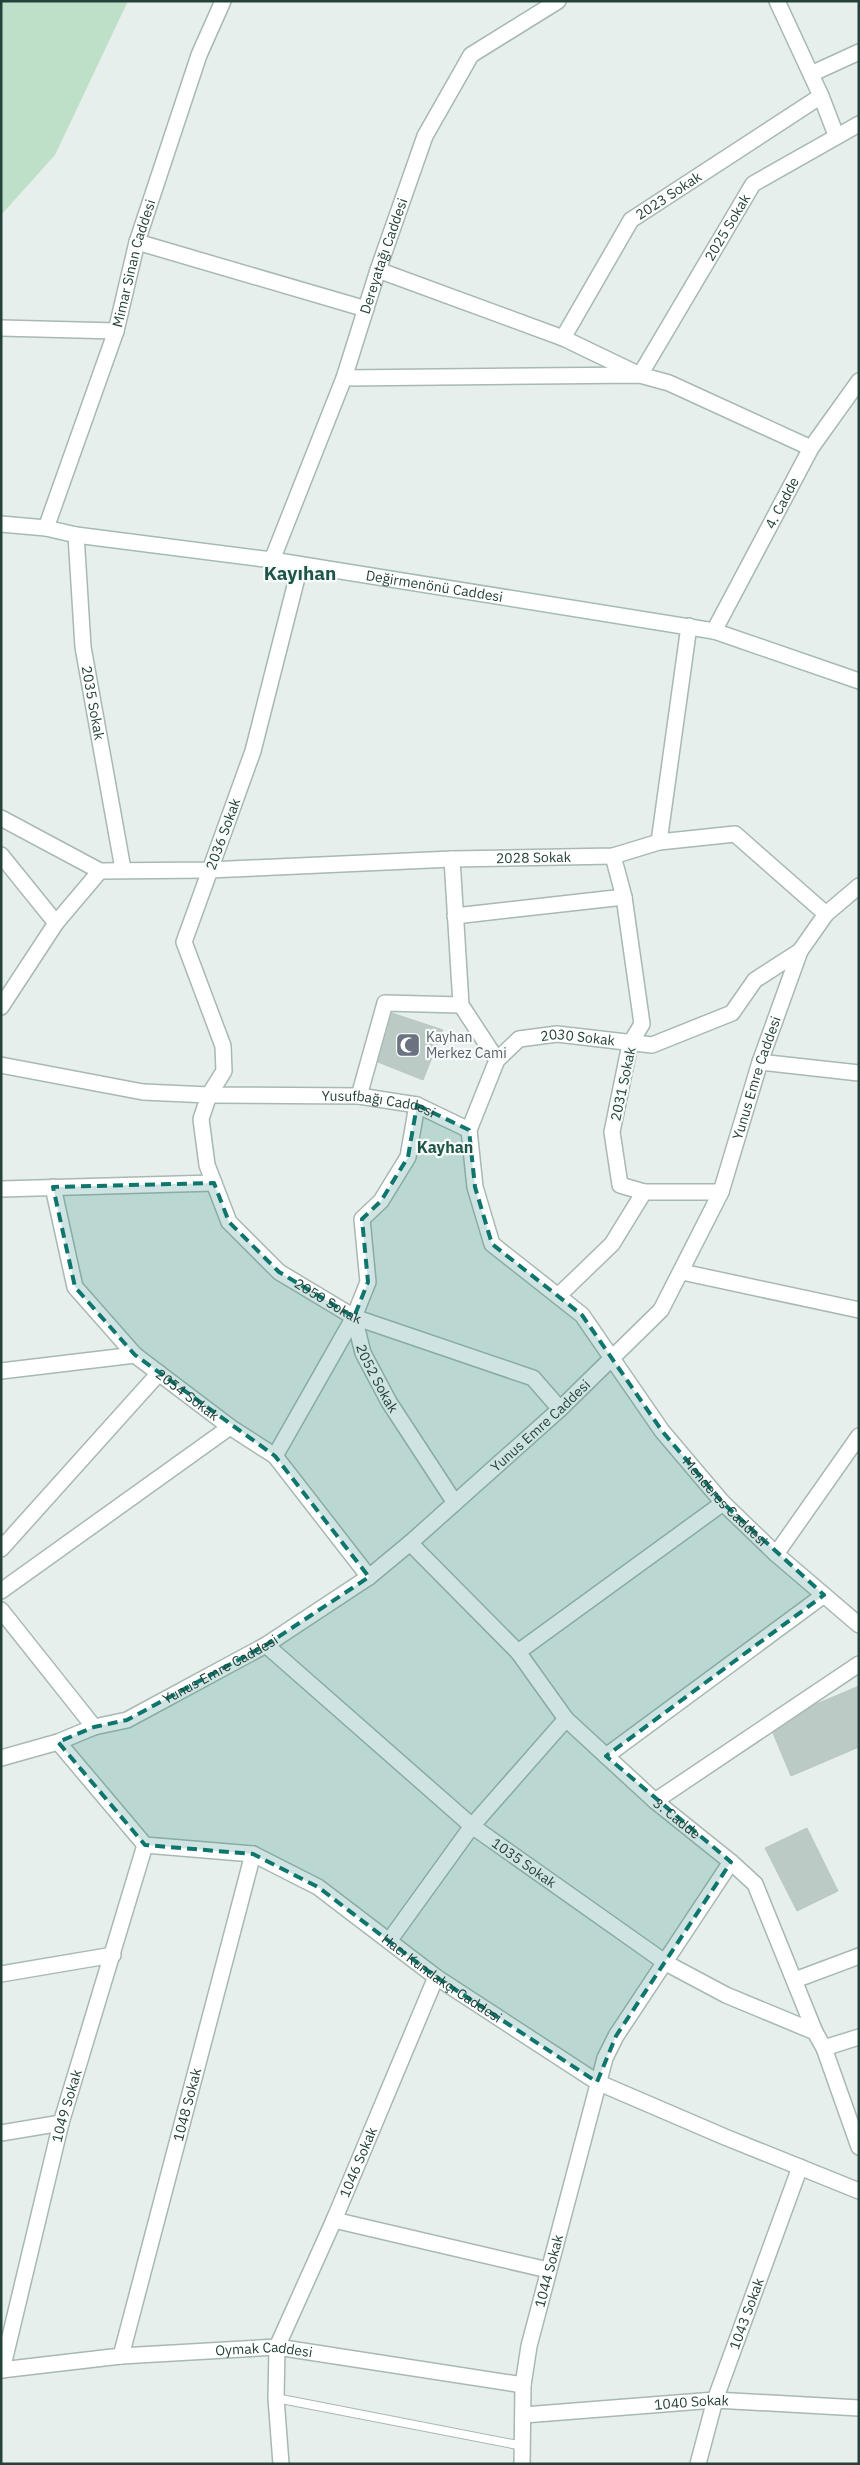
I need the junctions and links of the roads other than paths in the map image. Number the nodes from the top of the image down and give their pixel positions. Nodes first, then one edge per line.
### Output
1 (224, 1) edge
2 (558, 1) edge
3 (777, 1) edge
4 (859, 52) edge
5 (811, 74) junction
6 (822, 96) junction
7 (859, 124) edge
8 (836, 135) junction
9 (137, 242) junction
10 (378, 270) junction
11 (366, 309) junction
12 (1, 328) edge
13 (116, 331) junction
14 (563, 338) junction
15 (640, 375) junction
16 (344, 378) junction
17 (859, 381) edge
18 (811, 448) junction
19 (1, 524) edge
20 (46, 528) junction
21 (76, 535) junction
22 (272, 560) junction
23 (300, 566) junction
24 (689, 626) junction
25 (714, 631) junction
26 (859, 681) edge
27 (1, 818) edge
28 (659, 842) junction
29 (613, 856) junction
30 (452, 859) junction
31 (4, 866) edge
32 (123, 870) junction
33 (210, 870) junction
34 (100, 871) junction
35 (859, 886) edge
36 (624, 897) junction
37 (826, 914) junction
38 (455, 916) junction
39 (56, 923) junction
40 (800, 951) junction
41 (461, 1005) junction
42 (1, 1006) edge
43 (630, 1044) junction
44 (498, 1060) junction
45 (760, 1062) junction
46 (1, 1065) edge
47 (859, 1073) edge
48 (208, 1095) junction
49 (359, 1096) junction
50 (417, 1106) junction
51 (469, 1130) junction
52 (214, 1183) junction
53 (53, 1187) junction
54 (1, 1189) edge
55 (644, 1192) junction
56 (721, 1192) junction
57 (682, 1272) junction
58 (558, 1296) junction
59 (859, 1310) edge
60 (354, 1317) junction
61 (135, 1355) junction
62 (611, 1360) junction
63 (1, 1371) edge
64 (159, 1373) junction
65 (560, 1409) junction
66 (230, 1427) junction
67 (859, 1436) edge
68 (275, 1456) junction
69 (456, 1503) junction
70 (723, 1503) junction
71 (410, 1543) junction
72 (1, 1549) edge
73 (776, 1554) junction
74 (369, 1577) junction
75 (1, 1591) edge
76 (824, 1595) junction
77 (1, 1610) edge
78 (859, 1625) edge
79 (266, 1645) junction
80 (518, 1652) junction
81 (859, 1664) edge
82 (566, 1719) junction
83 (94, 1727) junction
84 (58, 1742) junction
85 (606, 1756) junction
86 (1, 1758) edge
87 (655, 1801) junction
88 (472, 1826) junction
89 (145, 1845) junction
90 (253, 1854) junction
91 (731, 1862) junction
92 (389, 1941) junction
93 (113, 1956) junction
94 (859, 1956) edge
95 (666, 1963) junction
96 (1, 1974) edge
97 (436, 1977) junction
98 (795, 1980) junction
99 (815, 2032) junction
100 (859, 2037) edge
101 (824, 2048) junction
102 (597, 2082) junction
103 (61, 2123) junction
104 (1, 2132) edge
105 (857, 2138) edge
106 (800, 2167) junction
107 (859, 2191) edge
108 (334, 2220) junction
109 (548, 2270) junction
110 (277, 2347) junction
111 (122, 2356) junction
112 (2, 2370) edge
113 (523, 2385) junction
114 (276, 2398) junction
115 (715, 2400) junction
116 (859, 2408) edge
117 (524, 2415) junction
118 (523, 2446) junction
119 (281, 2464) edge
120 (522, 2464) edge
121 (698, 2464) edge

1 - 9 street, Mimar Sinan Caddesi
2 - 10 street, Dereyatağı Caddesi
3 - 5 street
4 - 5 street
5 - 6 street
6 - 8 street
6 - 14 street, 2023 Sokak
7 - 8 street, 2025 Sokak
8 - 15 street, 2025 Sokak
9 - 11 street
9 - 13 street, Mimar Sinan Caddesi
10 - 11 street, Dereyatağı Caddesi
10 - 14 street
11 - 16 street, Dereyatağı Caddesi
12 - 13 street
13 - 20 street, Mimar Sinan Caddesi
14 - 15 street
15 - 16 street
15 - 18 street
16 - 22 street, Dereyatağı Caddesi
17 - 18 street, 4. Cadde
18 - 25 street, 4. Cadde
19 - 20 street, Değirmenönü Caddesi
20 - 21 street, Değirmenönü Caddesi
21 - 22 street, Değirmenönü Caddesi
21 - 32 street, 2035 Sokak
22 - 23 street, Değirmenönü Caddesi
23 - 24 street, Değirmenönü Caddesi
23 - 33 street, 2036 Sokak
24 - 25 street, Değirmenönü Caddesi
24 - 28 street
25 - 26 street, Değirmenönü Caddesi
27 - 34 street
28 - 29 street, 2028 Sokak
28 - 37 street, 2028 Sokak
29 - 30 street, 2028 Sokak
29 - 36 street, 2031 Sokak
30 - 33 street, 2028 Sokak
30 - 38 street
31 - 39 street
32 - 33 street, 2028 Sokak
32 - 34 street, 2028 Sokak
33 - 48 street, 2036 Sokak
34 - 39 street
35 - 37 street, Yunus Emre Caddesi
36 - 38 street
36 - 43 street, 2031 Sokak
37 - 40 street, Yunus Emre Caddesi
38 - 41 street
39 - 42 street
40 - 43 street, 2030 Sokak
40 - 45 street, Yunus Emre Caddesi
41 - 44 street
41 - 49 street
43 - 44 street, 2030 Sokak
43 - 55 street, 2031 Sokak
44 - 51 street, 2030 Sokak
45 - 47 street
45 - 56 street, Yunus Emre Caddesi
46 - 48 street, Yusufbağı Caddesi
48 - 49 street, Yusufbağı Caddesi
48 - 52 street, 2050 Sokak
49 - 50 street, Yusufbağı Caddesi
50 - 51 street, Yusufbağı Caddesi
50 - 60 street
51 - 58 street
52 - 53 street
52 - 60 street, 2050 Sokak
53 - 54 street
53 - 61 street, 2054 Sokak
55 - 56 street, 2031 Sokak
55 - 58 street
56 - 57 street, Yunus Emre Caddesi
57 - 59 street
57 - 62 street, Yunus Emre Caddesi
58 - 62 street
60 - 65 street, 2050 Sokak
60 - 68 street
60 - 69 street, 2052 Sokak
61 - 63 street
61 - 64 street, 2054 Sokak
62 - 65 street, Yunus Emre Caddesi
62 - 70 street, Menderes Caddesi
64 - 66 street, 2054 Sokak
64 - 72 street
65 - 69 street, Yunus Emre Caddesi
66 - 68 street, 2054 Sokak
66 - 75 street
67 - 73 street
68 - 74 street, 2054 Sokak
69 - 71 street, Yunus Emre Caddesi
70 - 73 street, Menderes Caddesi
70 - 80 street
71 - 74 street, Yunus Emre Caddesi
71 - 80 street, 3. Cadde
73 - 76 street, Menderes Caddesi
74 - 79 street, Yunus Emre Caddesi
76 - 78 street, Menderes Caddesi
76 - 85 street
77 - 83 street
79 - 83 street, Yunus Emre Caddesi
79 - 88 street, 1035 Sokak
80 - 82 street, 3. Cadde
81 - 87 street
82 - 85 street, 3. Cadde
82 - 88 street
83 - 84 street, Yunus Emre Caddesi
84 - 86 street, Yunus Emre Caddesi
84 - 89 street
85 - 87 street, 3. Cadde
87 - 91 street, 3. Cadde
88 - 92 street
88 - 95 street, 1035 Sokak
89 - 90 street, Hacı Kundakçı Caddesi
89 - 93 street, 1049 Sokak
90 - 92 street, Hacı Kundakçı Caddesi
90 - 111 street, 1048 Sokak
91 - 95 street, 1044 Sokak
91 - 98 street, 3. Cadde
92 - 97 street, Hacı Kundakçı Caddesi
93 - 96 street
93 - 103 street, 1049 Sokak
94 - 98 street
95 - 99 street, 1035 Sokak
95 - 102 street, 1044 Sokak
97 - 102 street, Hacı Kundakçı Caddesi
97 - 108 street, 1046 Sokak
98 - 99 street, 3. Cadde
99 - 101 street, 3. Cadde
100 - 101 street
101 - 105 street, 3. Cadde
102 - 106 street, Hacı Kundakçı Caddesi
102 - 109 street, 1044 Sokak
103 - 104 street
103 - 112 street, 1049 Sokak
106 - 107 street, Hacı Kundakçı Caddesi
106 - 115 street, 1043 Sokak
108 - 109 street
108 - 110 street, 1046 Sokak
109 - 113 street, 1044 Sokak
110 - 111 street, Oymak Caddesi
110 - 113 street, Oymak Caddesi
110 - 114 street
111 - 112 street, Oymak Caddesi
113 - 117 street, 1044 Sokak
114 - 118 lane
114 - 119 street
115 - 116 street, 1040 Sokak
115 - 117 street, 1040 Sokak
115 - 121 street, 1043 Sokak
117 - 118 street, 1044 Sokak
118 - 120 street, 1044 Sokak

